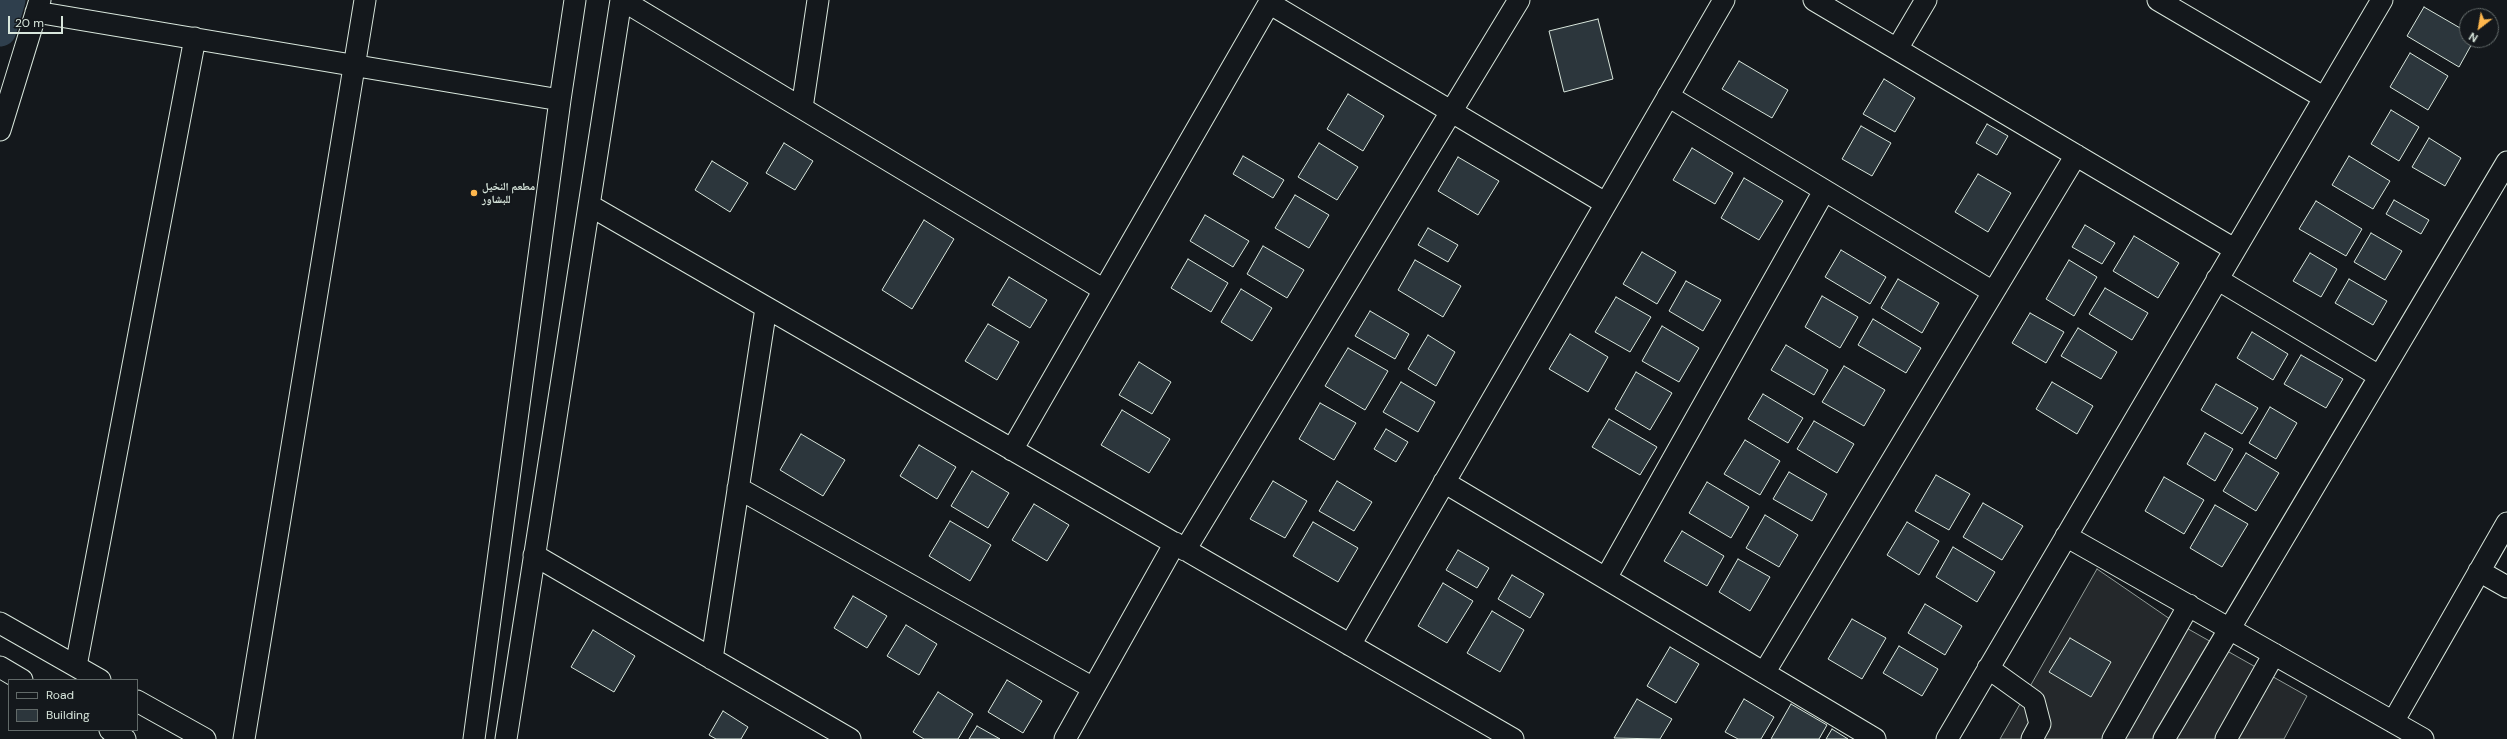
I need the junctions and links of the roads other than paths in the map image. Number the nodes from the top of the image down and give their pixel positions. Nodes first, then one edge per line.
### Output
1 (365, 0) edge
2 (575, 0) edge
3 (621, 0) edge
4 (818, 0) edge
5 (1519, 0) edge
6 (1724, 0) edge
7 (1814, 0) edge
8 (1926, 0) edge
9 (2158, 0) edge
10 (2382, 0) edge
11 (1270, 2) edge
12 (38, 6) edge
13 (195, 38) junction
14 (1897, 49) junction
15 (355, 65) junction
16 (1668, 96) junction
17 (2323, 97) junction
18 (560, 100) junction
19 (802, 108) junction
20 (1451, 112) junction
21 (0, 130) edge
22 (2076, 155) junction
23 (2507, 162) edge
24 (1824, 190) junction
25 (2499, 194) edge
26 (1606, 203) junction
27 (589, 206) junction
28 (2234, 249) junction
29 (2216, 279) junction
30 (1104, 290) junction
31 (1993, 292) junction
32 (766, 308) junction
33 (2379, 376) junction
34 (1012, 450) junction
35 (1444, 482) junction
36 (738, 488) junction
37 (2507, 523) edge
38 (2066, 536) junction
39 (1180, 546) junction
40 (534, 555) junction
41 (2479, 571) junction
42 (1606, 578) junction
43 (2507, 587) edge
44 (2189, 605) junction
45 (0, 624) edge
46 (2228, 628) junction
47 (1350, 645) junction
48 (2274, 654) junction
49 (712, 659) junction
50 (76, 666) junction
51 (0, 667) edge
52 (1988, 668) junction
53 (1764, 673) junction
54 (20, 679) edge
55 (98, 679) edge
56 (1093, 688) junction
57 (138, 702) edge
58 (2393, 722) junction
59 (112, 731) edge
60 (1502, 736) edge
61 (509, 737) edge
62 (125, 739) edge
63 (205, 739) edge
64 (244, 739) edge
65 (474, 739) edge
66 (850, 739) edge
67 (1065, 739) edge
68 (1875, 739) edge
69 (1947, 739) edge
70 (2032, 739) edge
71 (2113, 739) edge
72 (2164, 739) edge
73 (2226, 739) edge
74 (2423, 739) edge

1 - 15 street
2 - 18 street
3 - 19 street
3 - 27 street
4 - 19 street
5 - 20 street
6 - 16 street
7 - 14 street
8 - 14 street
9 - 17 street
10 - 17 street
11 - 20 street
11 - 30 street
12 - 13 street
12 - 21 street
13 - 15 street
13 - 50 street
14 - 22 street
15 - 18 street
15 - 64 street
16 - 24 street
16 - 26 street
17 - 28 street
18 - 65 street
19 - 30 street
20 - 26 street
20 - 39 street
22 - 28 street
22 - 31 street
23 - 25 street
24 - 31 street
24 - 42 street
25 - 33 street
26 - 35 street
27 - 32 street
27 - 40 street
28 - 29 street
29 - 33 street
29 - 38 street
30 - 34 street
31 - 53 street
32 - 34 street
32 - 36 street
33 - 46 street
34 - 39 street
35 - 42 street
35 - 47 street
36 - 49 street
36 - 56 street
37 - 41 street
38 - 44 street
38 - 52 street
39 - 47 street
39 - 56 street
40 - 49 street
40 - 61 street
41 - 43 street
41 - 58 street
42 - 53 street
44 - 46 street
44 - 71 street
45 - 50 street
46 - 48 street
46 - 72 street
47 - 60 street
48 - 58 street
48 - 73 street
49 - 66 street
50 - 55 street
51 - 54 street
52 - 69 street
52 - 70 street
53 - 68 street
56 - 67 street
57 - 63 street
58 - 74 street
59 - 62 street

